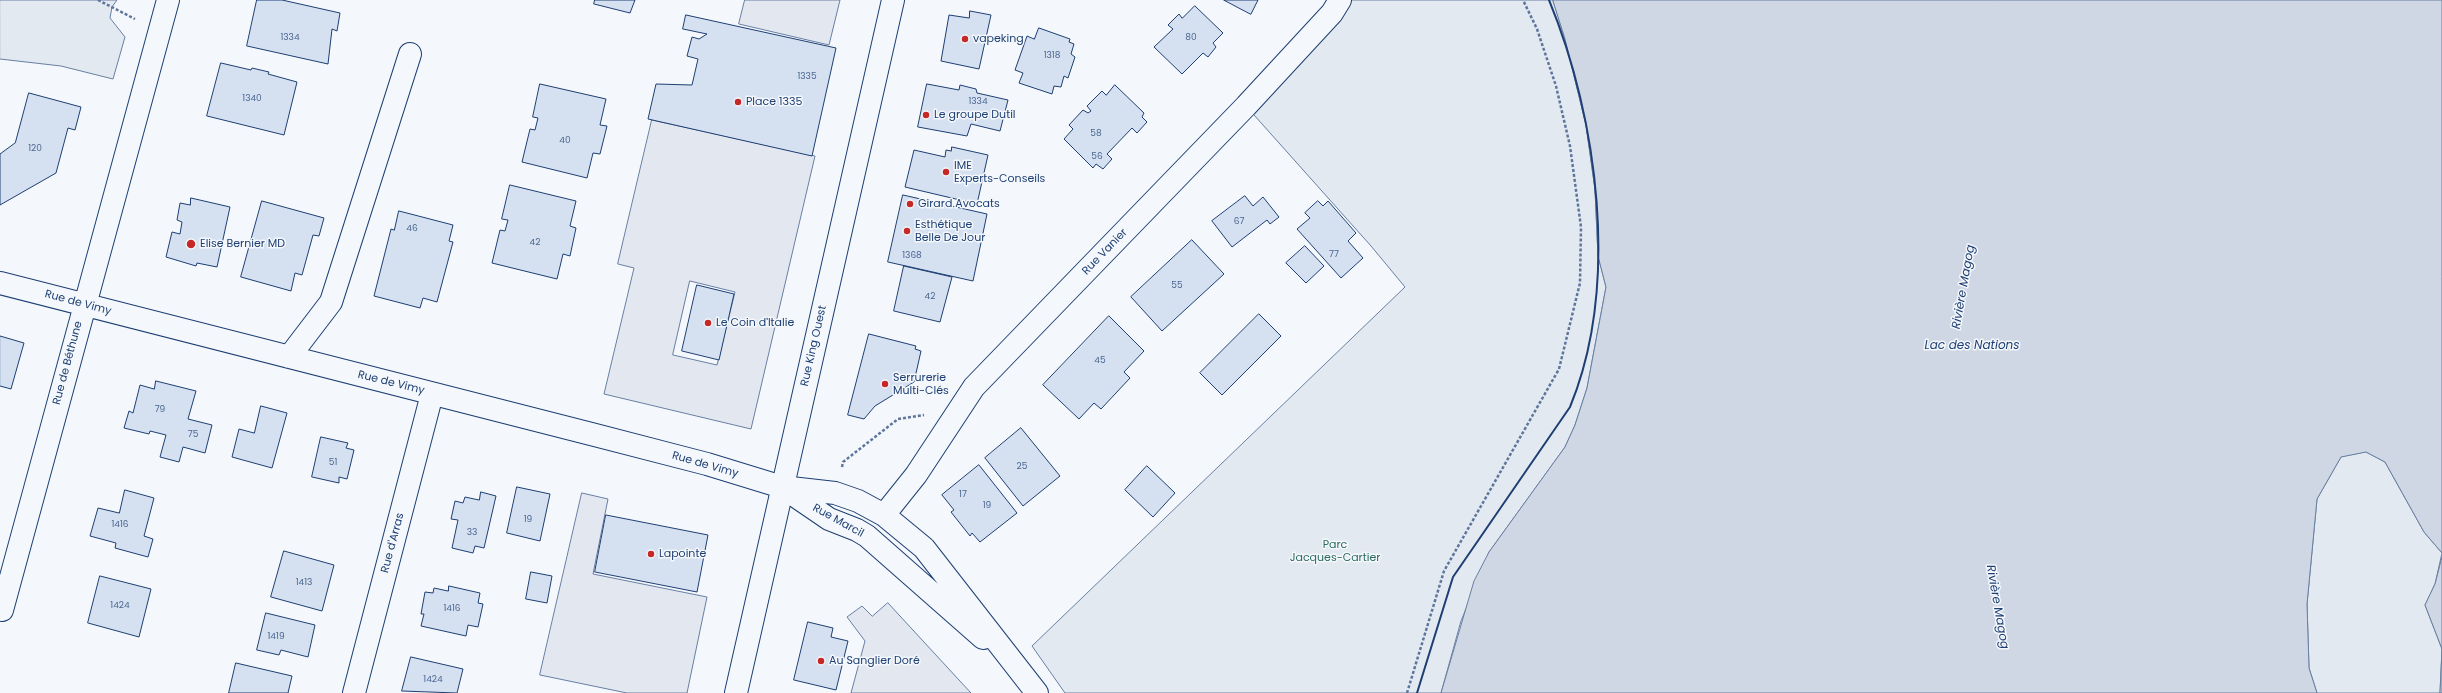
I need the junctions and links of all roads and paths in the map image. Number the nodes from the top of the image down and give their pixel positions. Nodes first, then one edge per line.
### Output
1 (98, 0) edge
2 (168, 0) edge
3 (893, 0) edge
4 (1340, 0) edge
5 (1524, 1) edge
6 (159, 31) junction
7 (410, 54) dead end
8 (0, 283) edge
9 (84, 305) junction
10 (289, 357) junction
11 (432, 394) junction
12 (951, 421) junction
13 (782, 487) junction
14 (836, 493) junction
15 (884, 515) junction
16 (2, 610) dead end
17 (1010, 662) junction
18 (1026, 689) edge
19 (354, 693) edge
20 (736, 693) edge
21 (1407, 693) edge

1 - 6 path
2 - 6 street, Rue de Béthune
3 - 13 street, Rue King Ouest
4 - 12 street, Rue Vanier
5 - 21 path
6 - 9 street, Rue de Béthune
7 - 10 street
8 - 9 street, Rue de Vimy
9 - 10 street, Rue de Vimy
9 - 16 street, Rue de Béthune
10 - 11 street, Rue de Vimy
11 - 13 street, Rue de Vimy
11 - 19 street, Rue d'Arras
12 - 14 path
12 - 15 street, Rue Vanier
13 - 14 street, Rue Marcil
13 - 17 street, Rue Marcil
13 - 20 street, Rue King Ouest
14 - 15 street, Rue Marcil
15 - 17 street, Rue Marcil
17 - 18 street, Rue Marcil

